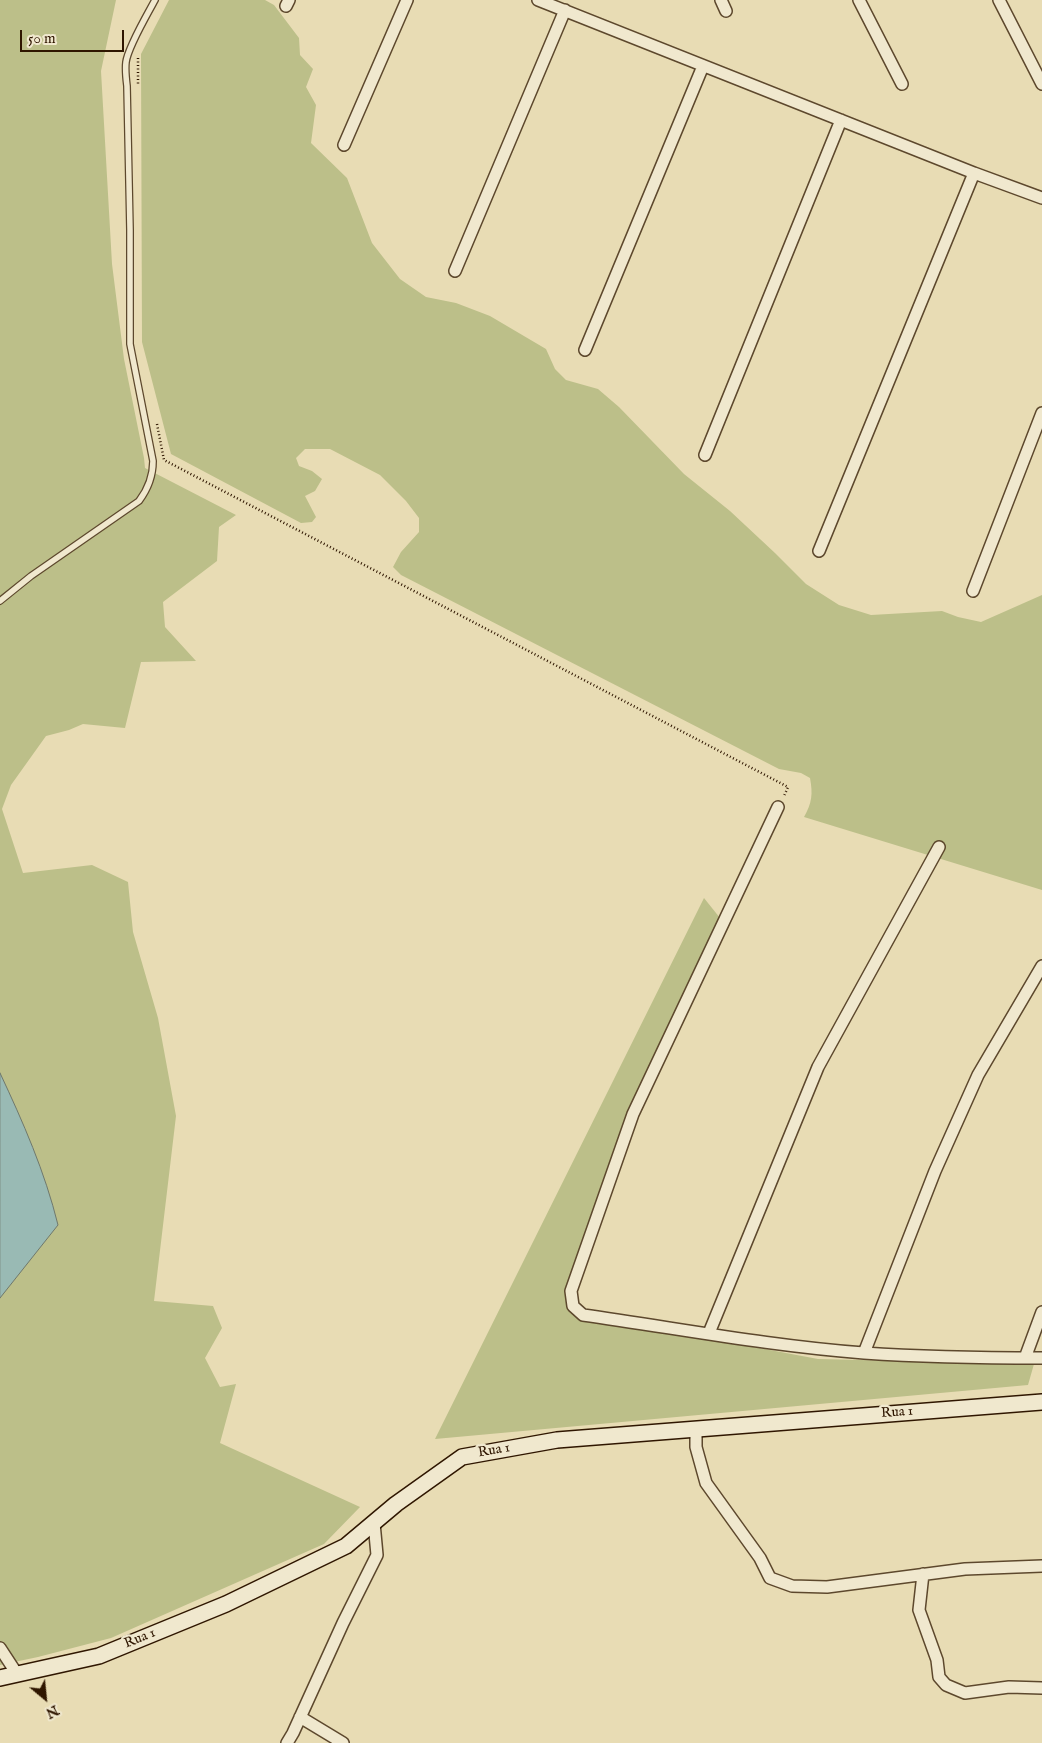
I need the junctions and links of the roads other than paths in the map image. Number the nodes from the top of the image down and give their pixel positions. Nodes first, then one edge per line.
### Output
1 (155, 0) edge
2 (407, 0) edge
3 (538, 0) edge
4 (721, 0) edge
5 (859, 0) edge
6 (999, 0) edge
7 (566, 10) junction
8 (726, 11) dead end
9 (702, 66) junction
10 (902, 84) dead end
11 (1042, 84) edge
12 (841, 120) junction
13 (344, 145) dead end
14 (974, 173) junction
15 (1042, 198) edge
16 (455, 271) dead end
17 (585, 350) dead end
18 (1042, 413) edge
19 (705, 455) dead end
20 (819, 550) dead end
21 (973, 591) dead end
22 (0, 601) edge
23 (778, 807) road end
24 (939, 847) dead end
25 (1042, 966) edge
26 (1042, 1312) edge
27 (709, 1333) junction
28 (864, 1353) junction
29 (1025, 1358) junction
30 (1042, 1358) edge
31 (1042, 1402) edge
32 (696, 1429) junction
33 (374, 1522) junction
34 (1042, 1566) edge
35 (923, 1574) junction
36 (0, 1648) edge
37 (17, 1674) junction
38 (0, 1678) edge
39 (1042, 1688) edge
40 (300, 1717) junction
41 (287, 1743) edge
42 (343, 1743) edge

1 - 22 lane
2 - 13 street
3 - 7 street
4 - 8 street
5 - 10 street
6 - 11 street
7 - 9 street
7 - 16 street
9 - 12 street
9 - 17 street
12 - 14 street
12 - 19 street
14 - 15 street
14 - 20 street
18 - 21 street
23 - 27 street
24 - 27 street
25 - 28 street
26 - 29 street
27 - 28 street
28 - 29 street
29 - 30 street
31 - 32 street, Rua 1
32 - 33 street, Rua 1
32 - 35 street
33 - 37 street, Rua 1
33 - 40 street
34 - 35 street
35 - 39 street
36 - 37 street
37 - 38 street, Rua 1
40 - 41 street
40 - 42 street

